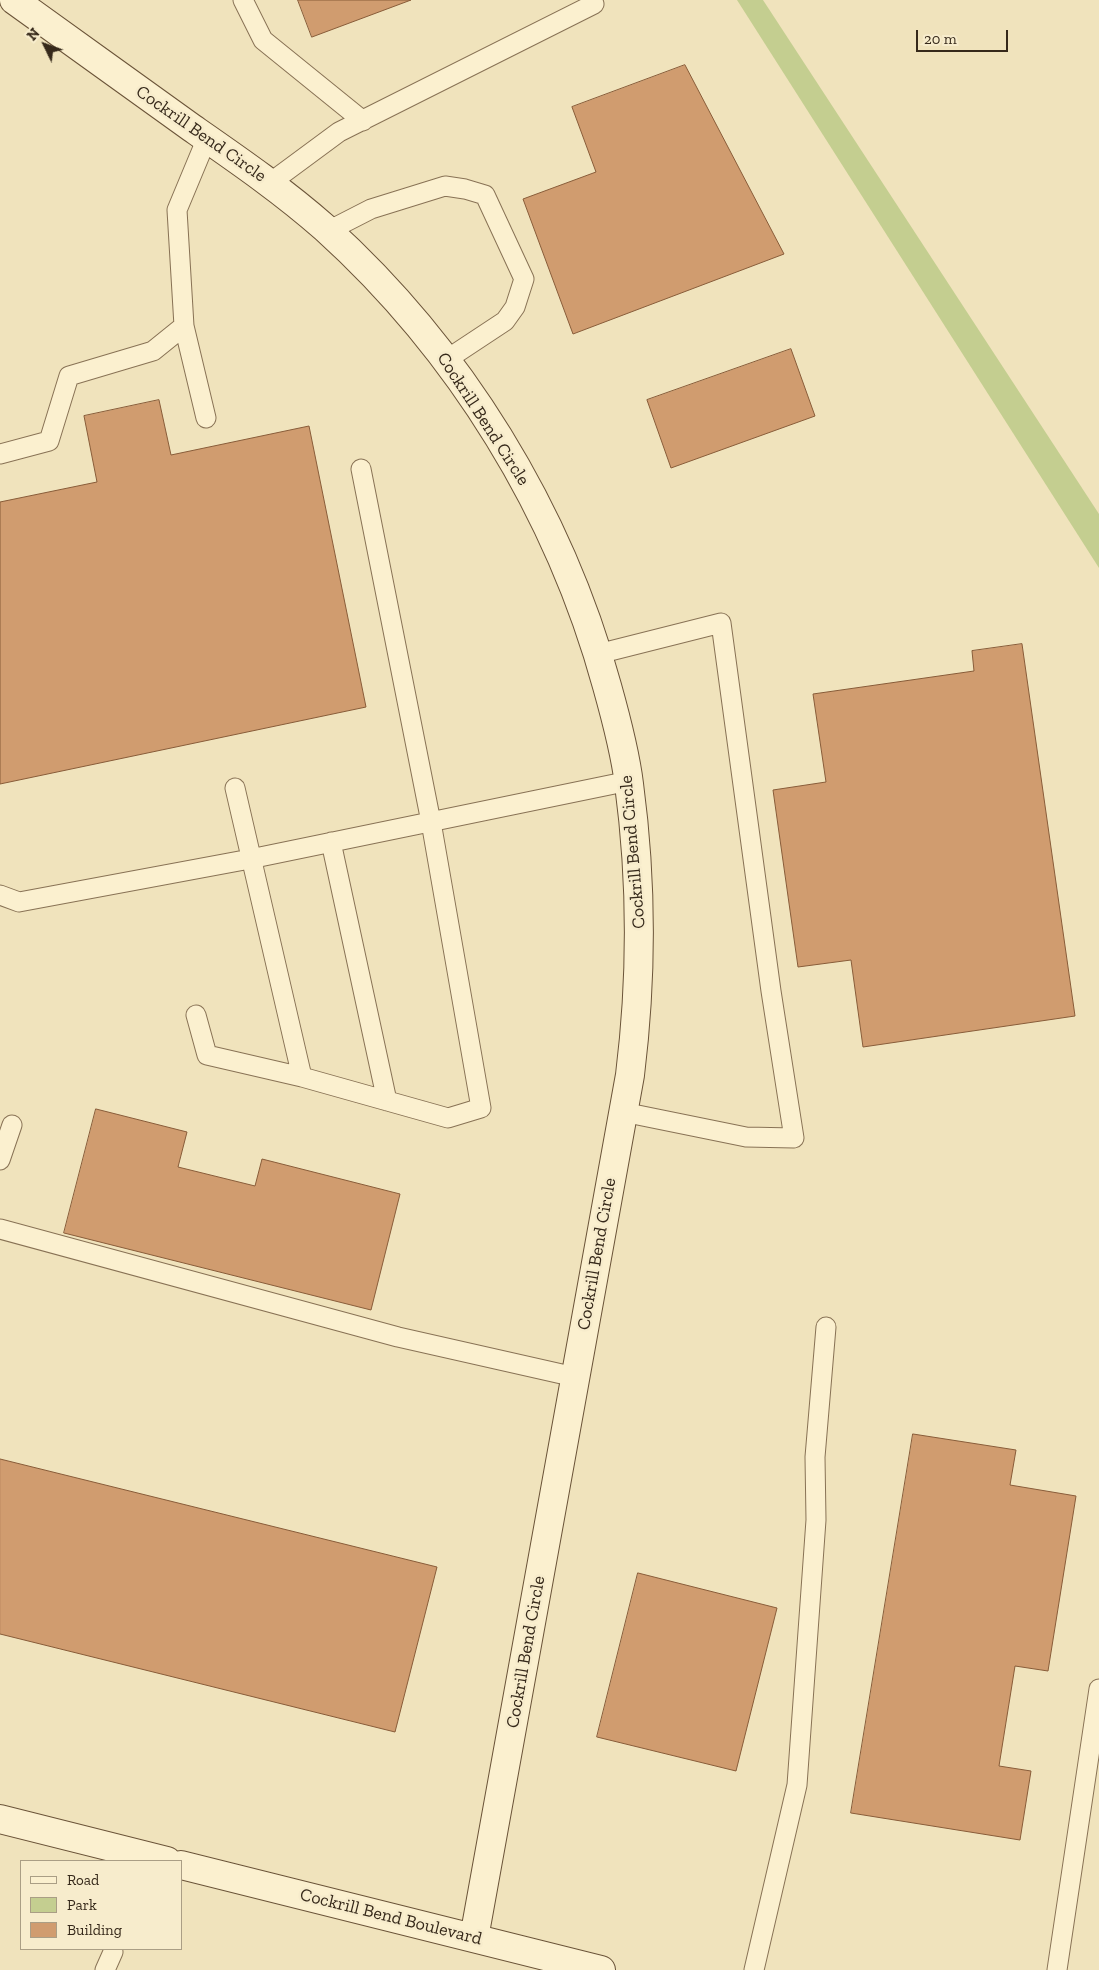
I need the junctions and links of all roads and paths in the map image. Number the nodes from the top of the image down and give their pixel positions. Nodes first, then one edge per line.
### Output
1 (14, 0) edge
2 (243, 0) edge
3 (594, 4) dead end
4 (363, 120) junction
5 (207, 138) junction
6 (270, 183) junction
7 (328, 231) junction
8 (184, 326) junction
9 (446, 360) junction
10 (206, 418) dead end
11 (0, 454) edge
12 (361, 469) dead end
13 (598, 654) junction
14 (629, 781) junction
15 (235, 788) dead end
16 (431, 822) junction
17 (331, 842) junction
18 (250, 859) junction
19 (0, 895) edge
20 (196, 1014) dead end
21 (302, 1077) junction
22 (387, 1101) junction
23 (623, 1112) junction
24 (12, 1125) dead end
25 (0, 1160) edge
26 (0, 1229) edge
27 (826, 1327) dead end
28 (575, 1377) junction
29 (1099, 1689) edge
30 (0, 1819) edge
31 (163, 1860) edge
32 (182, 1865) edge
33 (474, 1938) junction
34 (113, 1952) dead end
35 (105, 1970) edge
36 (601, 1970) edge
37 (754, 1970) edge
38 (1057, 1970) edge

1 - 5 street, Cockrill Bend Circle
2 - 4 lane
3 - 4 lane
4 - 6 lane
5 - 6 street, Cockrill Bend Circle
5 - 8 lane
6 - 7 street, Cockrill Bend Circle
7 - 9 street, Cockrill Bend Circle
7 - 9 lane
8 - 10 lane
8 - 11 lane
9 - 13 street, Cockrill Bend Circle
12 - 16 lane
13 - 14 street, Cockrill Bend Circle
13 - 23 lane
14 - 16 lane
14 - 23 street, Cockrill Bend Circle
15 - 18 lane
16 - 17 lane
16 - 22 lane
17 - 18 lane
17 - 22 lane
18 - 19 lane
18 - 21 lane
20 - 21 lane
21 - 22 lane
23 - 28 street, Cockrill Bend Circle
24 - 25 lane
26 - 28 lane
27 - 37 lane
28 - 33 street, Cockrill Bend Circle
29 - 38 lane
30 - 31 street
32 - 33 street, Cockrill Bend Boulevard
33 - 36 street, Cockrill Bend Boulevard
34 - 35 lane

